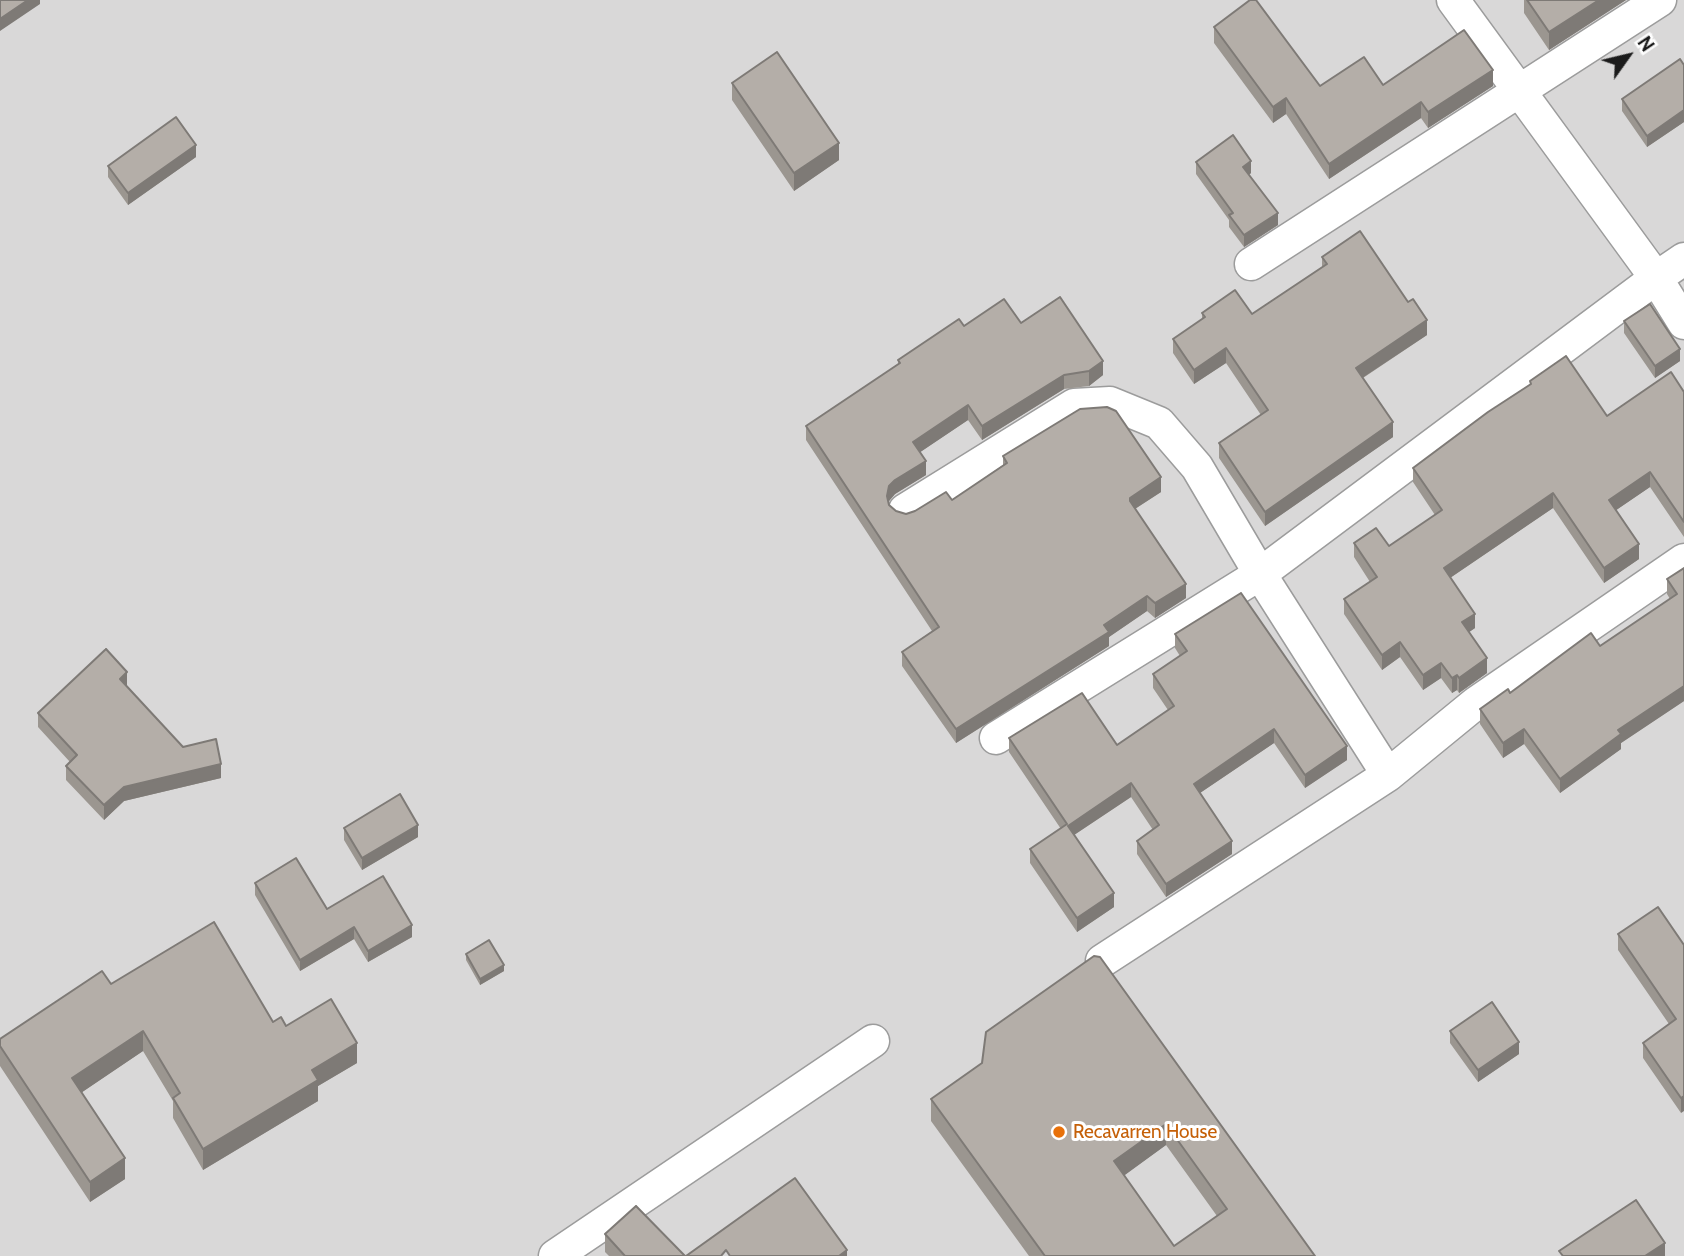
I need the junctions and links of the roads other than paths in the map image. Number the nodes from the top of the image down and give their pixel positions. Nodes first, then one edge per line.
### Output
1 (1454, 0) edge
2 (1660, 0) edge
3 (1520, 92) junction
4 (1684, 259) edge
5 (1251, 264) dead end
6 (1656, 278) junction
7 (1684, 323) edge
8 (905, 510) dead end
9 (1684, 561) edge
10 (1261, 574) junction
11 (996, 738) dead end
12 (1388, 775) junction
13 (1102, 961) edge
14 (873, 1041) dead end
15 (555, 1256) edge

1 - 3 street
2 - 3 street
3 - 5 street
3 - 6 street
4 - 6 street
6 - 7 street
6 - 10 street
8 - 10 street
9 - 12 street
10 - 11 street
10 - 12 street
12 - 13 street
14 - 15 street

